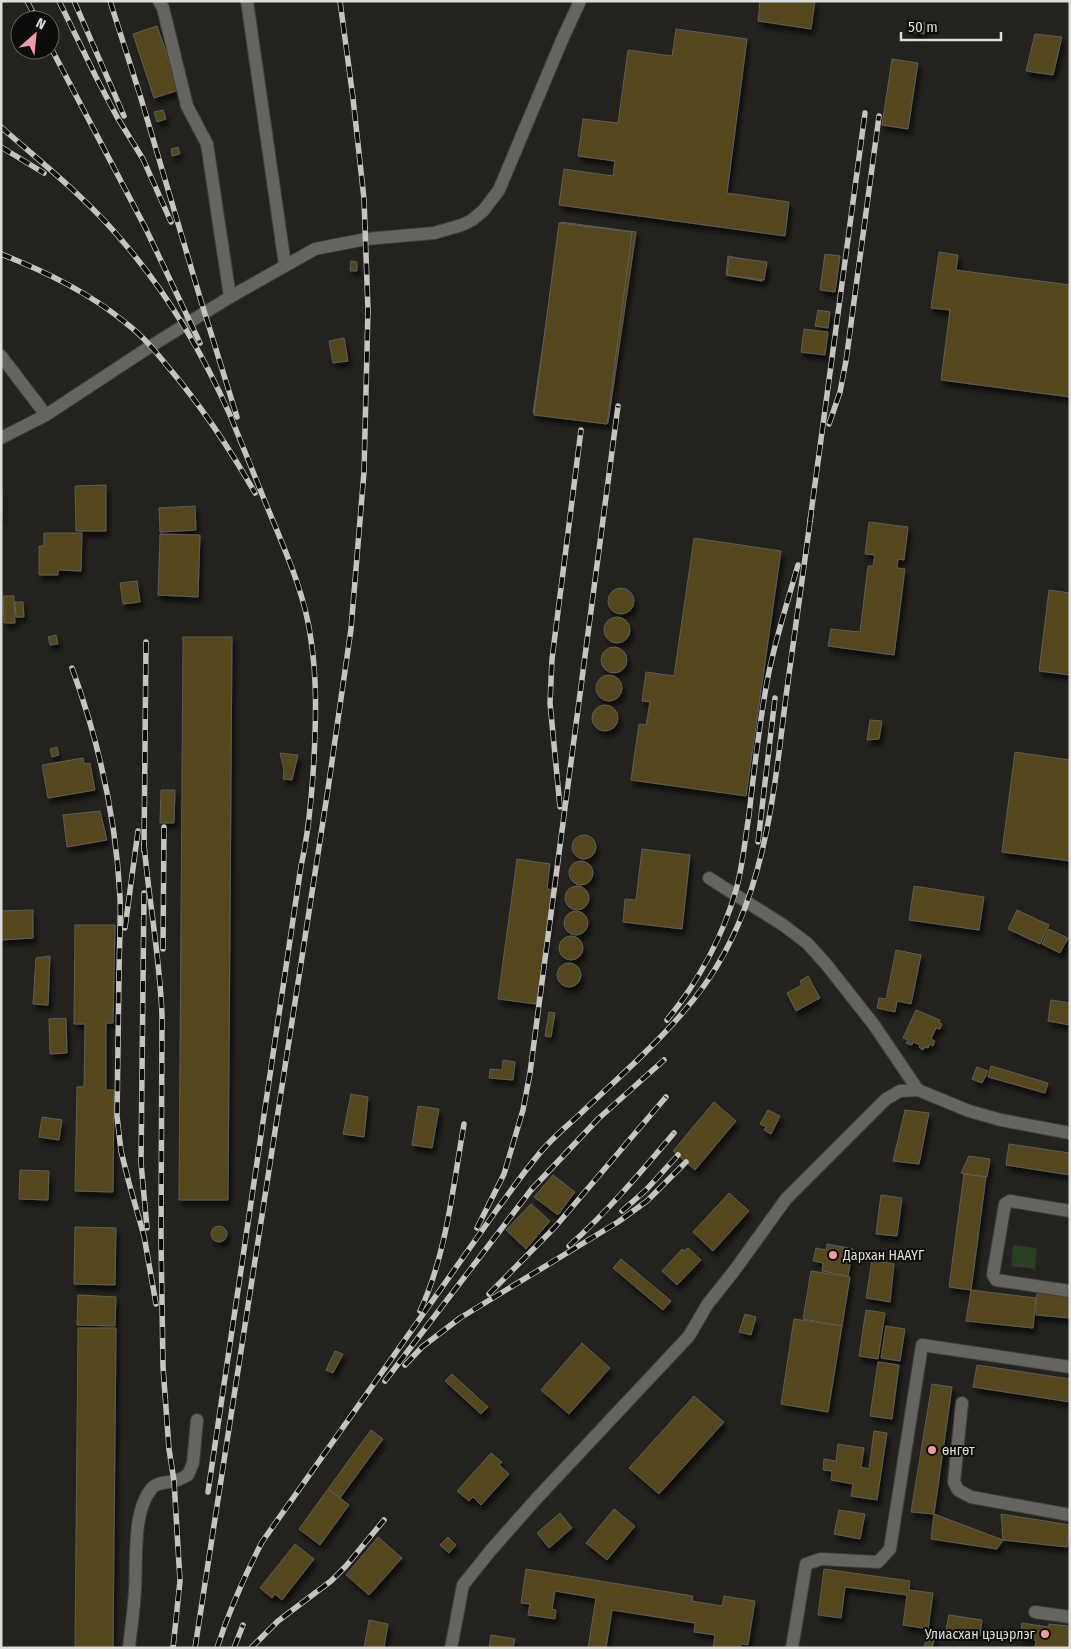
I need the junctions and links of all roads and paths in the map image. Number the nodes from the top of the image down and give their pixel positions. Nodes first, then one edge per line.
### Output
1 (159, 1) edge
2 (247, 1) edge
3 (580, 1) edge
4 (285, 265) junction
5 (230, 296) junction
6 (1, 356) edge
7 (46, 415) junction
8 (1, 438) edge
9 (709, 878) dead end
10 (918, 1090) junction
11 (1070, 1133) edge
12 (1070, 1211) edge
13 (1070, 1292) edge
14 (1070, 1367) edge
15 (962, 1403) dead end
16 (197, 1420) dead end
17 (1070, 1515) edge
18 (1035, 1612) dead end
19 (1070, 1617) edge
20 (129, 1648) edge
21 (451, 1648) edge
22 (792, 1648) edge

1 - 5 street
2 - 4 street
3 - 4 street
4 - 5 street
5 - 7 street
6 - 7 street
7 - 8 street
9 - 10 street
10 - 11 street
10 - 21 street
12 - 13 street
14 - 22 street
15 - 17 street
16 - 20 street
18 - 19 street

